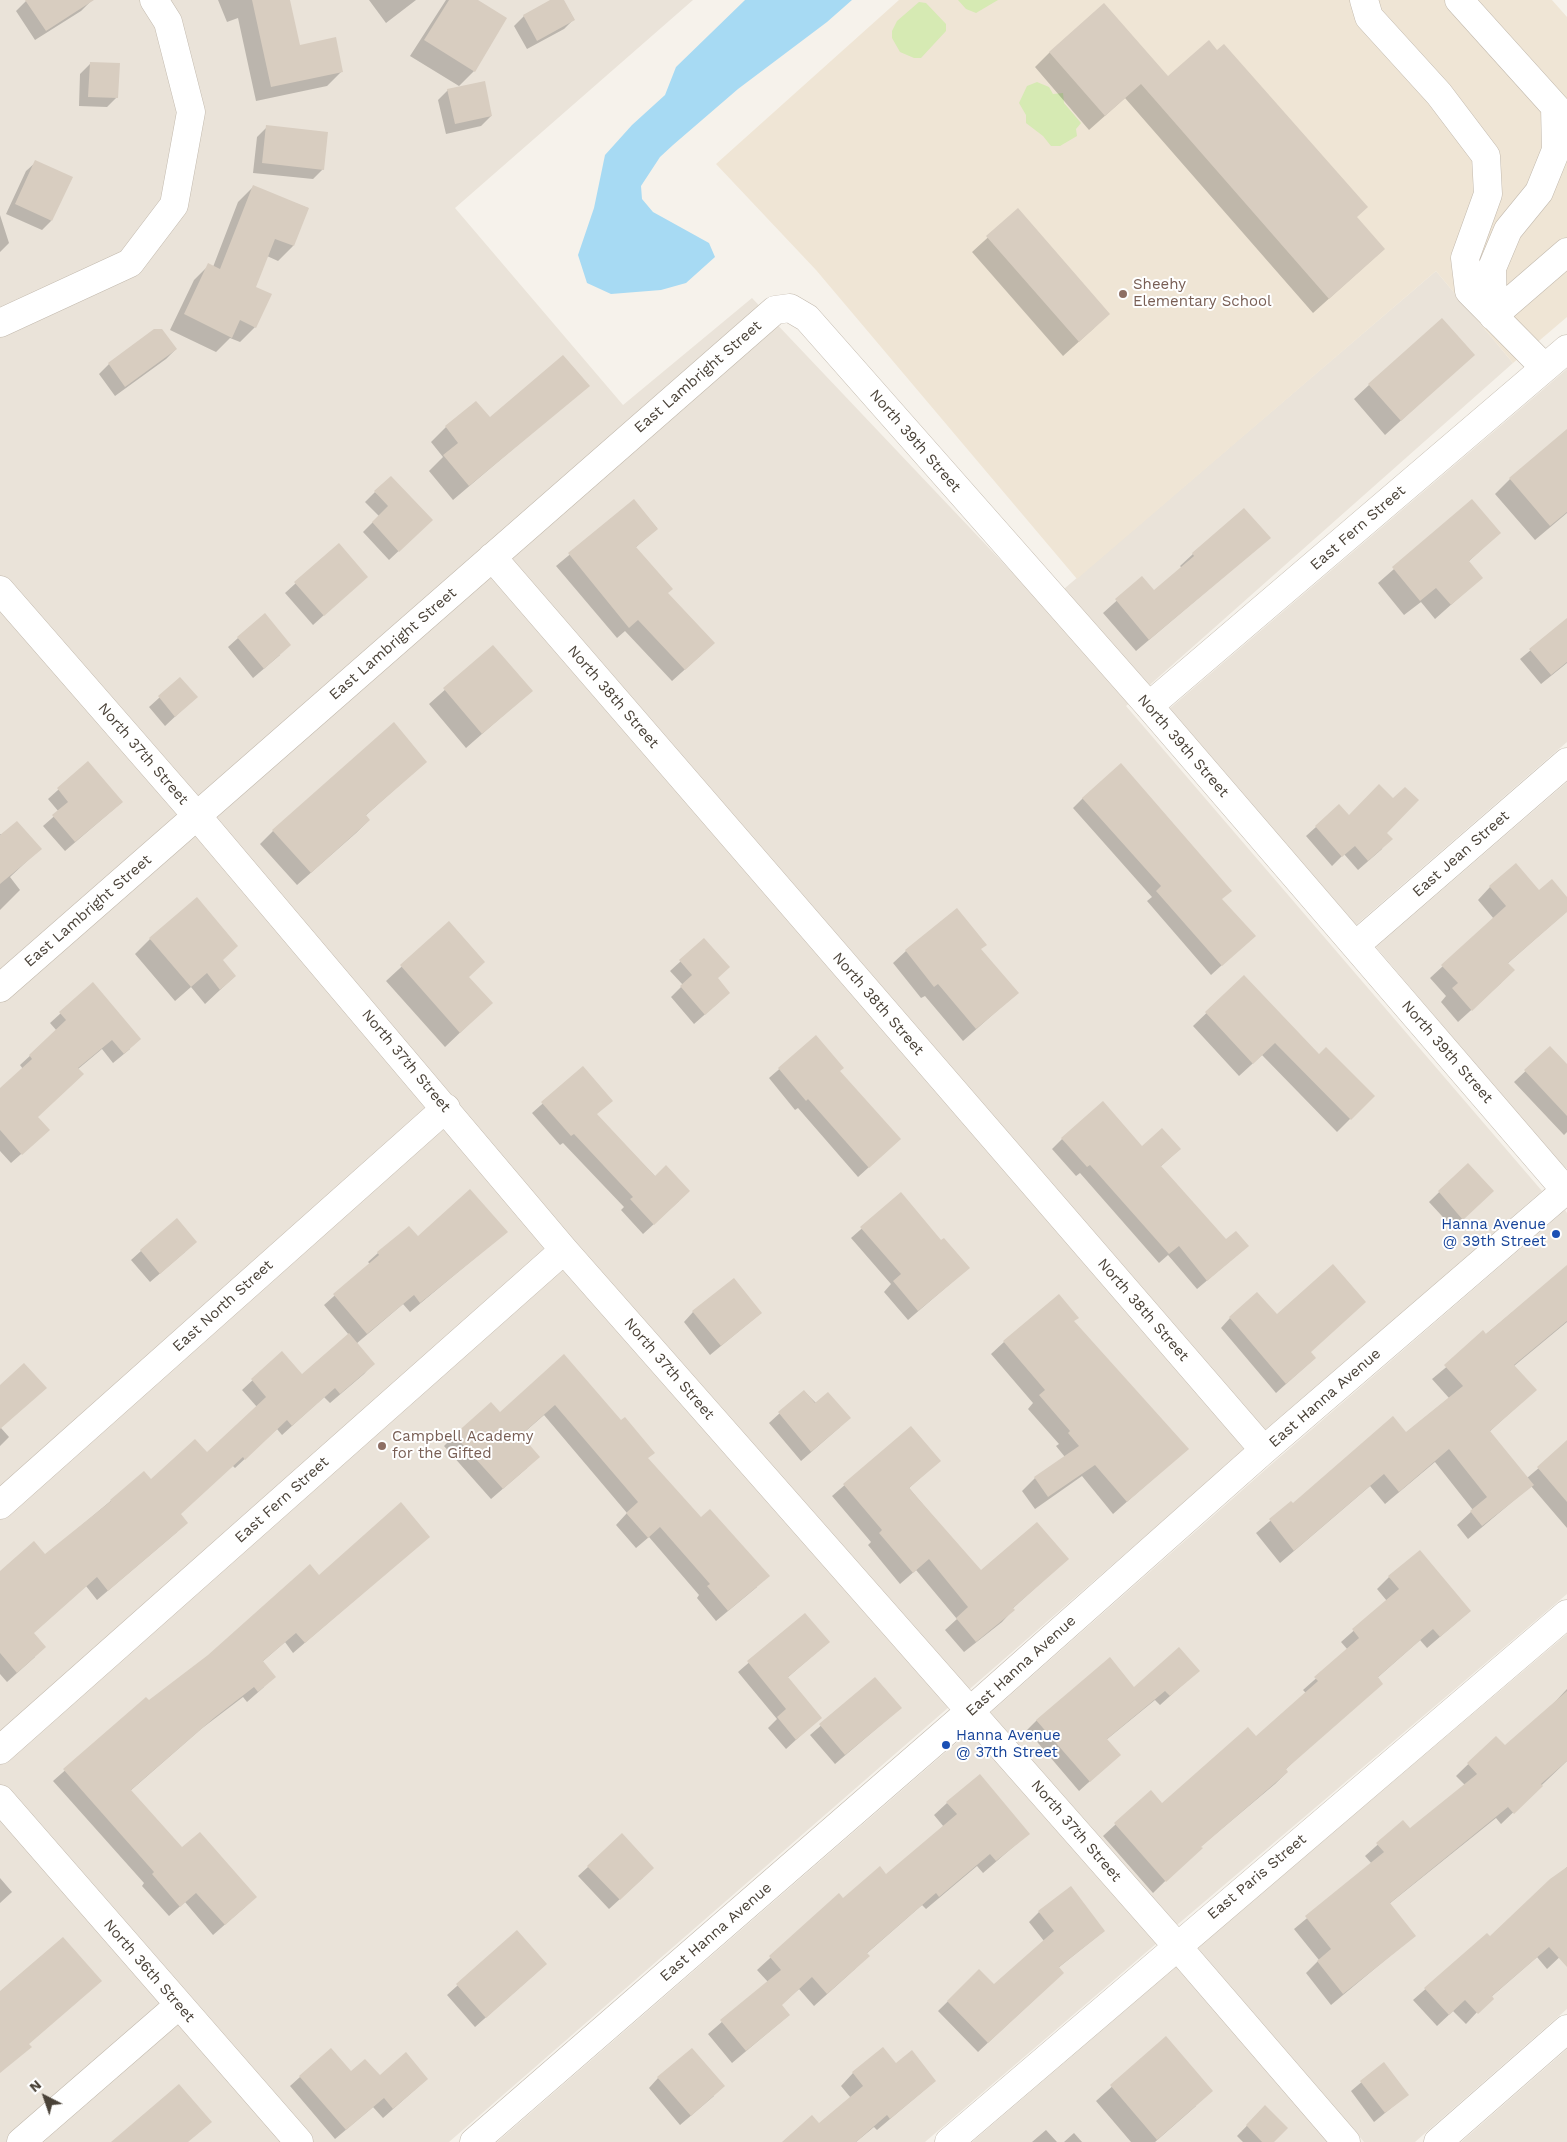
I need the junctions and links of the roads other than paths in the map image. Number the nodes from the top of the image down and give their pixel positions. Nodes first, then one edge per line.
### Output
1 (154, 0) edge
2 (1364, 0) edge
3 (1459, 0) edge
4 (1561, 114) edge
5 (1567, 252) edge
6 (790, 308) joint
7 (1493, 316) junction
8 (0, 323) edge
9 (1567, 349) edge
10 (1545, 368) junction
11 (492, 557) junction
12 (0, 590) edge
13 (1149, 706) junction
14 (1567, 762) edge
15 (197, 816) junction
16 (1356, 945) junction
17 (0, 988) edge
18 (446, 1108) junction
19 (1566, 1190) edge
20 (564, 1250) junction
21 (1264, 1450) junction
22 (0, 1505) edge
23 (1567, 1614) edge
24 (970, 1711) junction
25 (0, 1750) edge
26 (0, 1799) edge
27 (1177, 1946) junction
28 (179, 2005) junction
29 (1567, 2029) edge
30 (21, 2142) edge
31 (299, 2142) edge
32 (474, 2142) edge
33 (949, 2142) edge
34 (1346, 2142) edge
35 (1438, 2142) edge

1 - 8 street
2 - 7 street
3 - 4 street
4 - 7 street
5 - 7 street
6 - 11 street, East Lambright Street
6 - 13 street, North 39th Street
7 - 10 street
9 - 10 street, East Fern Street
10 - 13 street, East Fern Street
11 - 15 street, East Lambright Street
11 - 21 street, North 38th Street
12 - 15 street, North 37th Street
13 - 16 street, North 39th Street
14 - 16 street, East Jean Street
15 - 17 street, East Lambright Street
15 - 18 street, North 37th Street
16 - 19 street, North 39th Street
18 - 20 street, North 37th Street
18 - 22 street, East North Street
19 - 21 street, East Hanna Avenue
20 - 24 street, North 37th Street
20 - 25 street, East Fern Street
21 - 24 street, East Hanna Avenue
23 - 27 street, East Paris Street
24 - 27 street, North 37th Street
24 - 32 street, East Hanna Avenue
26 - 28 street, North 36th Street
27 - 33 street, East Paris Street
27 - 34 street, North 37th Street
28 - 30 street
28 - 31 street, North 36th Street
29 - 35 street

